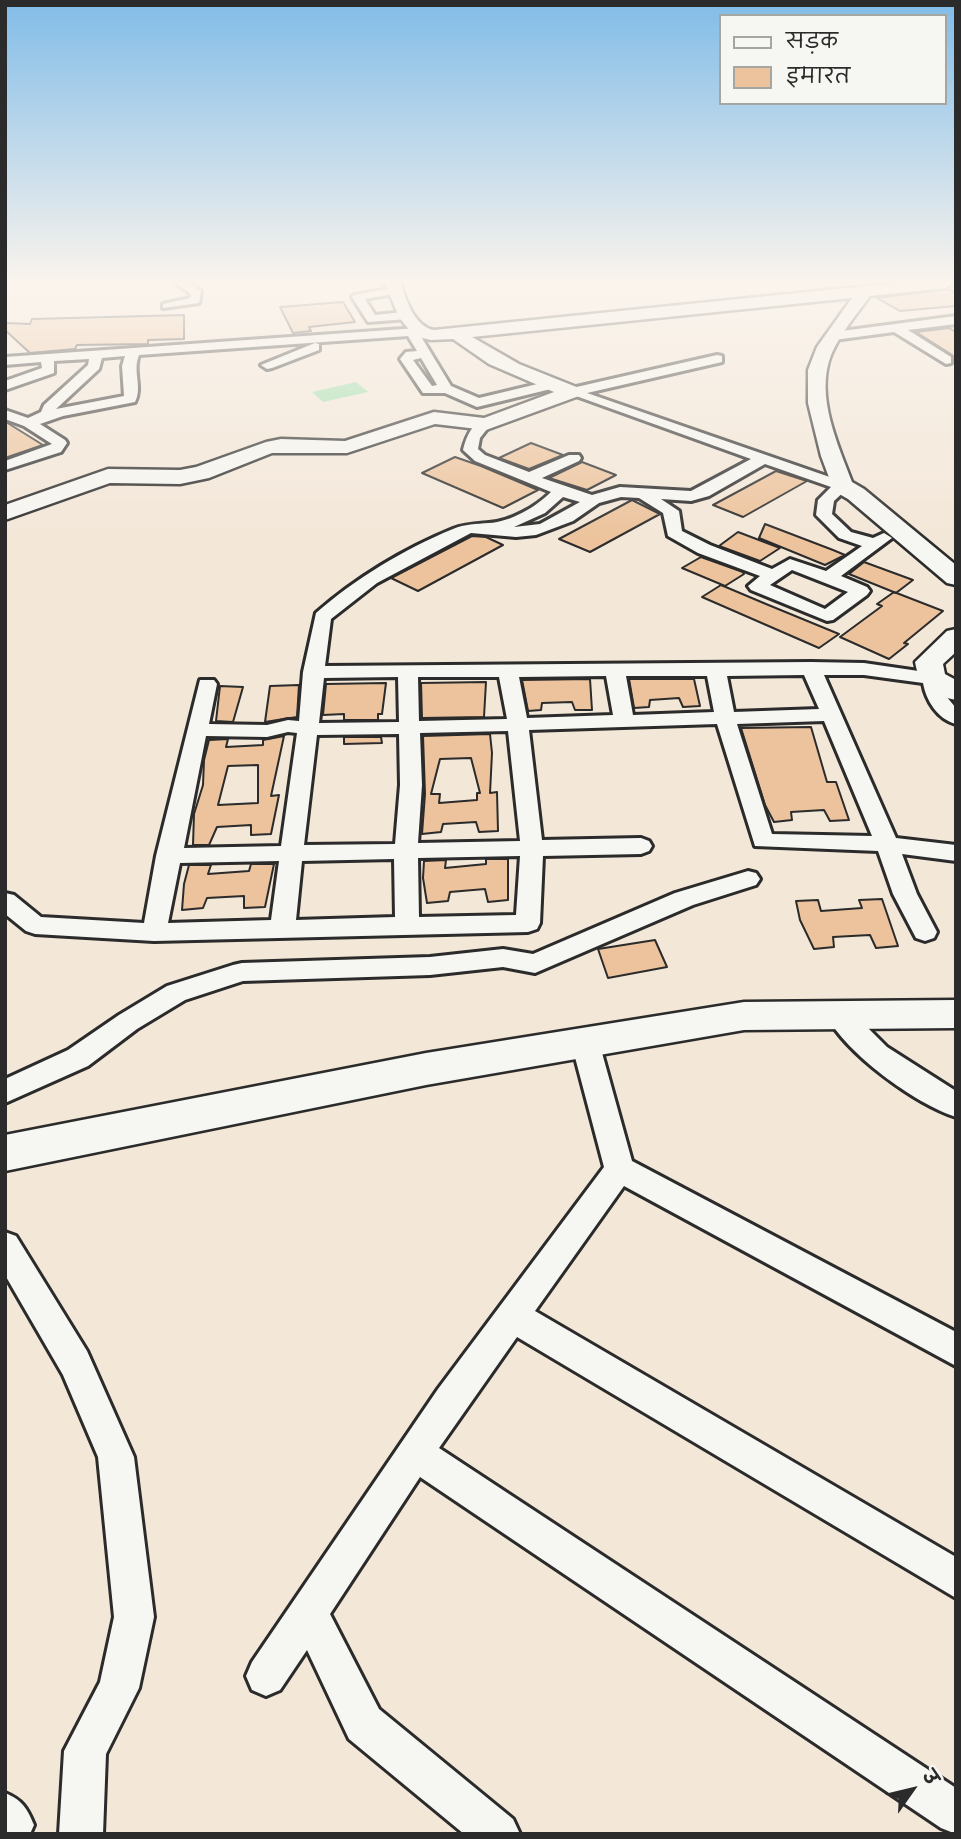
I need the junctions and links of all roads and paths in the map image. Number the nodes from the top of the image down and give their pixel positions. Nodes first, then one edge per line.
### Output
1 (48, 369) edge
2 (91, 369) edge
3 (128, 369) edge
4 (518, 369) edge
5 (668, 369) edge
6 (819, 369) edge
7 (550, 385) junction
8 (5, 386) edge
9 (450, 390) dead end
10 (572, 392) junction
11 (5, 414) edge
12 (29, 423) junction
13 (484, 424) junction
14 (575, 458) dead end
15 (763, 459) junction
16 (5, 466) edge
17 (529, 478) junction
18 (842, 486) junction
19 (560, 491) junction
20 (642, 495) junction
21 (593, 500) junction
22 (5, 513) edge
23 (490, 528) junction
24 (897, 531) junction
25 (874, 544) junction
26 (773, 575) junction
27 (828, 577) junction
28 (956, 578) edge
29 (956, 637) edge
30 (811, 668) junction
31 (716, 670) junction
32 (508, 671) junction
33 (615, 671) junction
34 (408, 672) junction
35 (313, 673) junction
36 (207, 684) dead end
37 (944, 685) edge
38 (832, 715) junction
39 (956, 718) edge
40 (726, 720) junction
41 (624, 723) junction
42 (518, 725) junction
43 (409, 727) junction
44 (308, 728) junction
45 (197, 730) junction
46 (887, 844) junction
47 (641, 846) dead end
48 (406, 850) junction
49 (533, 850) junction
50 (292, 852) junction
51 (956, 853) edge
52 (168, 856) junction
53 (748, 879) dead end
54 (5, 901) edge
55 (407, 926) junction
56 (282, 930) junction
57 (154, 932) junction
58 (925, 932) dead end
59 (956, 1014) edge
60 (839, 1015) junction
61 (585, 1042) junction
62 (5, 1092) edge
63 (956, 1105) edge
64 (5, 1153) edge
65 (619, 1169) junction
66 (5, 1246) edge
67 (512, 1316) junction
68 (956, 1350) edge
69 (415, 1453) junction
70 (956, 1579) edge
71 (309, 1613) junction
72 (266, 1676) dead end
73 (956, 1812) edge
74 (81, 1834) edge
75 (498, 1834) edge
76 (950, 1834) edge

1 - 8 street
2 - 12 street
3 - 12 street
4 - 7 street
5 - 10 street
6 - 18 street
7 - 9 street
7 - 10 street
10 - 13 street
10 - 15 street
11 - 12 street
12 - 16 street
13 - 17 street
13 - 22 street
14 - 17 street
15 - 18 street
15 - 20 street
17 - 19 street
18 - 24 street
18 - 25 street
19 - 21 street
19 - 23 street
20 - 21 street
20 - 26 street
21 - 23 street
23 - 35 street
24 - 25 street
24 - 28 street
25 - 27 street
26 - 27 street
26 - 27 street
29 - 37 street
30 - 31 street
30 - 37 street
30 - 38 street
31 - 33 street
31 - 40 street
32 - 33 street
32 - 34 street
32 - 42 street
33 - 41 street
34 - 35 street
34 - 43 street
35 - 44 street
36 - 45 street
37 - 39 street
38 - 40 street
38 - 46 street
40 - 41 street
40 - 46 street
41 - 42 street
42 - 43 street
42 - 49 street
43 - 44 street
43 - 48 street
44 - 45 street
44 - 50 street
45 - 52 street
46 - 51 street
46 - 58 street
47 - 49 street
48 - 49 street
48 - 50 street
48 - 55 street
49 - 55 street
50 - 52 street
50 - 56 street
52 - 57 street
53 - 62 street
54 - 57 street
55 - 56 street
56 - 57 street
59 - 60 street
60 - 61 street
60 - 63 street
61 - 64 street
61 - 65 street
65 - 67 street
65 - 68 street
66 - 74 street
67 - 69 street
67 - 70 street
69 - 71 street
69 - 73 street
71 - 72 street
71 - 75 street
73 - 76 street

